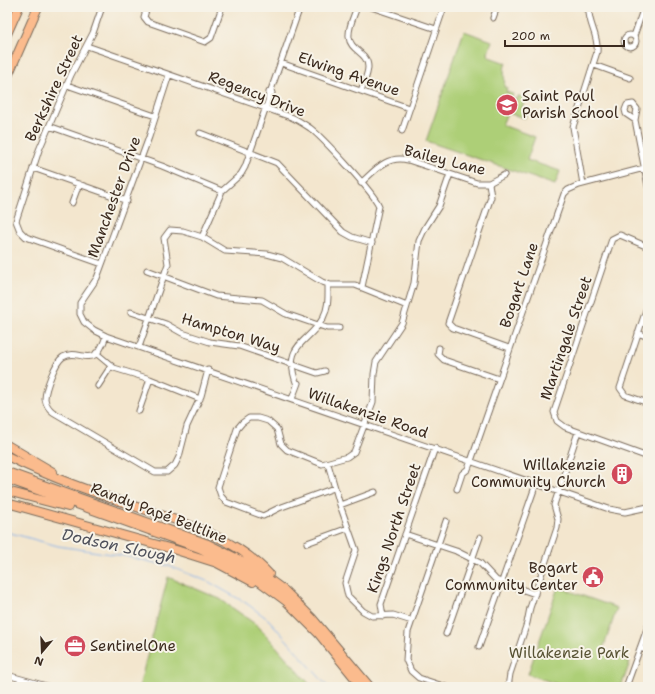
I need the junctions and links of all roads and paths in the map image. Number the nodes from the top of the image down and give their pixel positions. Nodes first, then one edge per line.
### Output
1 (19, 7) edge
2 (38, 7) edge
3 (102, 7) edge
4 (147, 7) edge
5 (221, 7) edge
6 (300, 7) edge
7 (358, 7) edge
8 (371, 7) edge
9 (444, 7) edge
10 (497, 7) edge
11 (581, 7) edge
12 (644, 7) edge
13 (588, 8) edge
14 (493, 18) dead end
15 (436, 29) junction
16 (8, 32) edge
17 (634, 36) dead end
18 (87, 46) junction
19 (281, 63) junction
20 (594, 65) junction
21 (169, 75) junction
22 (7, 78) edge
23 (630, 78) dead end
24 (67, 85) junction
25 (360, 91) junction
26 (265, 108) junction
27 (409, 108) junction
28 (155, 116) junction
29 (634, 120) dead end
30 (49, 126) junction
31 (402, 131) dead end
32 (200, 133) dead end
33 (251, 152) junction
34 (140, 159) junction
35 (646, 167) edge
36 (33, 168) junction
37 (450, 174) junction
38 (504, 175) dead end
39 (361, 183) junction
40 (489, 183) junction
41 (79, 184) junction
42 (583, 184) junction
43 (648, 186) edge
44 (222, 191) junction
45 (127, 201) junction
46 (72, 204) dead end
47 (202, 237) junction
48 (372, 242) junction
49 (648, 247) edge
50 (102, 264) junction
51 (146, 270) dead end
52 (164, 276) junction
53 (328, 284) junction
54 (362, 287) junction
55 (648, 304) edge
56 (407, 306) junction
57 (131, 312) dead end
58 (149, 318) junction
59 (84, 322) joint
60 (319, 325) junction
61 (339, 328) dead end
62 (638, 333) junction
63 (106, 336) junction
64 (648, 337) edge
65 (139, 347) junction
66 (439, 348) dead end
67 (509, 348) junction
68 (96, 353) junction
69 (111, 366) junction
70 (293, 367) junction
71 (208, 370) junction
72 (325, 371) dead end
73 (150, 379) junction
74 (499, 380) junction
75 (98, 386) dead end
76 (292, 399) junction
77 (200, 400) junction
78 (648, 403) edge
79 (139, 411) dead end
80 (365, 424) junction
81 (578, 432) junction
82 (7, 445) edge
83 (435, 448) junction
84 (7, 456) edge
85 (648, 457) edge
86 (471, 462) junction
87 (328, 464) junction
88 (7, 472) edge
89 (7, 479) edge
90 (536, 484) junction
91 (77, 486) junction
92 (334, 488) junction
93 (457, 489) dead end
94 (7, 491) edge
95 (375, 492) dead end
96 (558, 492) junction
97 (7, 502) edge
98 (340, 505) junction
99 (648, 507) edge
100 (92, 510) junction
101 (446, 521) dead end
102 (348, 528) junction
103 (405, 534) junction
104 (480, 537) dead end
105 (307, 543) dead end
106 (438, 545) junction
107 (472, 560) junction
108 (501, 582) junction
109 (276, 584) junction
110 (535, 594) junction
111 (383, 616) junction
112 (412, 621) junction
113 (648, 626) edge
114 (446, 634) dead end
115 (479, 647) dead end
116 (640, 648) junction
117 (648, 651) edge
118 (344, 664) junction
119 (7, 675) edge
120 (433, 685) edge
121 (50, 687) edge
122 (362, 687) edge
123 (370, 687) edge
124 (446, 687) edge
125 (508, 687) edge
126 (626, 687) edge

1 - 16 highway
2 - 22 highway
3 - 18 street, Berkshire Street
4 - 5 street
6 - 19 street
7 - 25 street
8 - 15 street
9 - 15 street
10 - 14 street
11 - 13 street
12 - 17 street
13 - 20 street
15 - 27 street
18 - 21 street, Regency Drive
18 - 24 street, Berkshire Street
19 - 25 street, Elwing Avenue
19 - 26 street
20 - 23 street
20 - 42 street
21 - 26 street, Regency Drive
21 - 28 street, Manchester Drive
24 - 28 street
24 - 30 street, Berkshire Street
25 - 27 street, Elwing Avenue
26 - 33 street
26 - 39 street, Regency Drive
27 - 31 street
28 - 34 street, Manchester Drive
29 - 35 street
30 - 34 street
30 - 36 street, Berkshire Street
32 - 33 street
33 - 44 street
33 - 48 street
34 - 44 street
34 - 45 street, Manchester Drive
35 - 42 street
35 - 43 street
36 - 41 street
36 - 50 street, Berkshire Street
37 - 39 street, Bailey Lane
37 - 40 street, Bailey Lane
37 - 56 street
38 - 40 street, Bailey Lane
39 - 48 street, Regency Drive
40 - 67 street
41 - 45 street
41 - 46 street
42 - 67 street, Bogart Lane
44 - 47 street
45 - 50 street, Manchester Drive
47 - 52 street
47 - 53 street
48 - 54 street, Regency Drive
49 - 81 street, Martingale Street
50 - 59 street, Manchester Drive
51 - 52 street
52 - 58 street
52 - 60 street
53 - 54 street
53 - 60 street
54 - 56 street
55 - 62 street
56 - 80 street
57 - 58 street, Hampton Way
58 - 65 street
58 - 70 street, Hampton Way
59 - 63 street, Willakenzie Road
60 - 61 street
60 - 70 street
62 - 64 street
62 - 78 street
63 - 65 street, Willakenzie Road
63 - 68 street
65 - 71 street, Willakenzie Road
66 - 74 street
67 - 74 street, Bogart Lane
68 - 69 street
68 - 77 street
69 - 73 street
69 - 75 street
70 - 72 street, Hampton Way
70 - 76 street
71 - 76 street, Willakenzie Road
71 - 77 street
73 - 77 street
73 - 79 street
74 - 86 street, Bogart Lane
76 - 80 street, Willakenzie Road
80 - 83 street, Willakenzie Road
80 - 87 street
81 - 85 street, Martingale Street
81 - 96 street
82 - 91 highway
83 - 86 street, Willakenzie Road
83 - 103 street, Kings North Street
84 - 91 highway
86 - 90 street, Willakenzie Road
86 - 93 street, Bogart Lane
87 - 92 street
87 - 92 street
88 - 109 highway, Randy Papé Beltline
89 - 100 highway, Randy Papé Beltline
90 - 96 street, Willakenzie Road
90 - 108 street
91 - 109 highway
92 - 98 street
94 - 100 highway
95 - 98 street
96 - 99 street, Willakenzie Road
96 - 110 street
97 - 118 highway
98 - 102 street
100 - 118 highway, Randy Papé Beltline
101 - 106 street
102 - 105 street
102 - 111 street
103 - 106 street
103 - 111 street, Kings North Street
104 - 107 street
106 - 107 street
106 - 112 street
107 - 108 street
107 - 114 street
108 - 110 street
108 - 115 street
109 - 123 highway, Randy Papé Beltline
110 - 125 street
111 - 112 street
112 - 120 street
113 - 116 street
116 - 117 street
116 - 126 street
118 - 122 highway, Randy Papé Beltline
119 - 121 street
120 - 124 street

